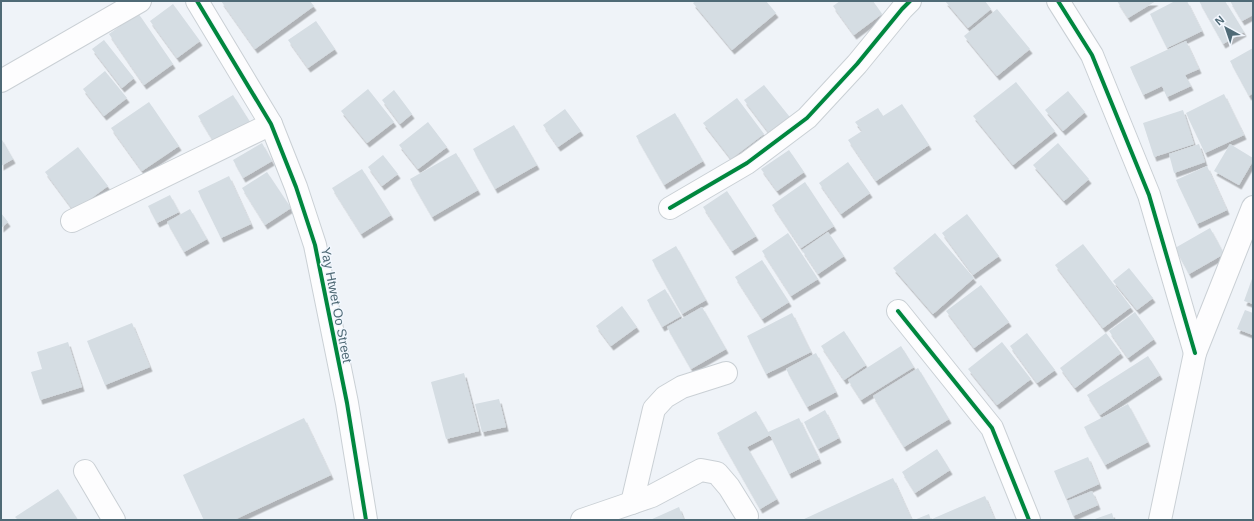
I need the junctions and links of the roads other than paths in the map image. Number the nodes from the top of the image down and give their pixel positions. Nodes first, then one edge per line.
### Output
1 (140, 1) edge
2 (197, 1) edge
3 (910, 1) edge
4 (1058, 1) edge
5 (1, 81) edge
6 (271, 124) junction
7 (1253, 207) edge
8 (670, 208) dead end
9 (72, 221) dead end
10 (898, 311) dead end
11 (1195, 353) junction
12 (726, 372) dead end
13 (85, 471) dead end
14 (632, 503) junction
15 (747, 516) dead end
16 (114, 520) edge
17 (366, 520) edge
18 (582, 520) edge
19 (1029, 520) edge
20 (1160, 520) edge

1 - 5 street
2 - 6 street, Yay Htwet Oo Street
3 - 8 street
4 - 11 street
6 - 9 street
6 - 17 street, Yay Htwet Oo Street
7 - 11 street
10 - 19 street
11 - 20 street
12 - 14 street
13 - 16 street
14 - 15 street
14 - 18 street

